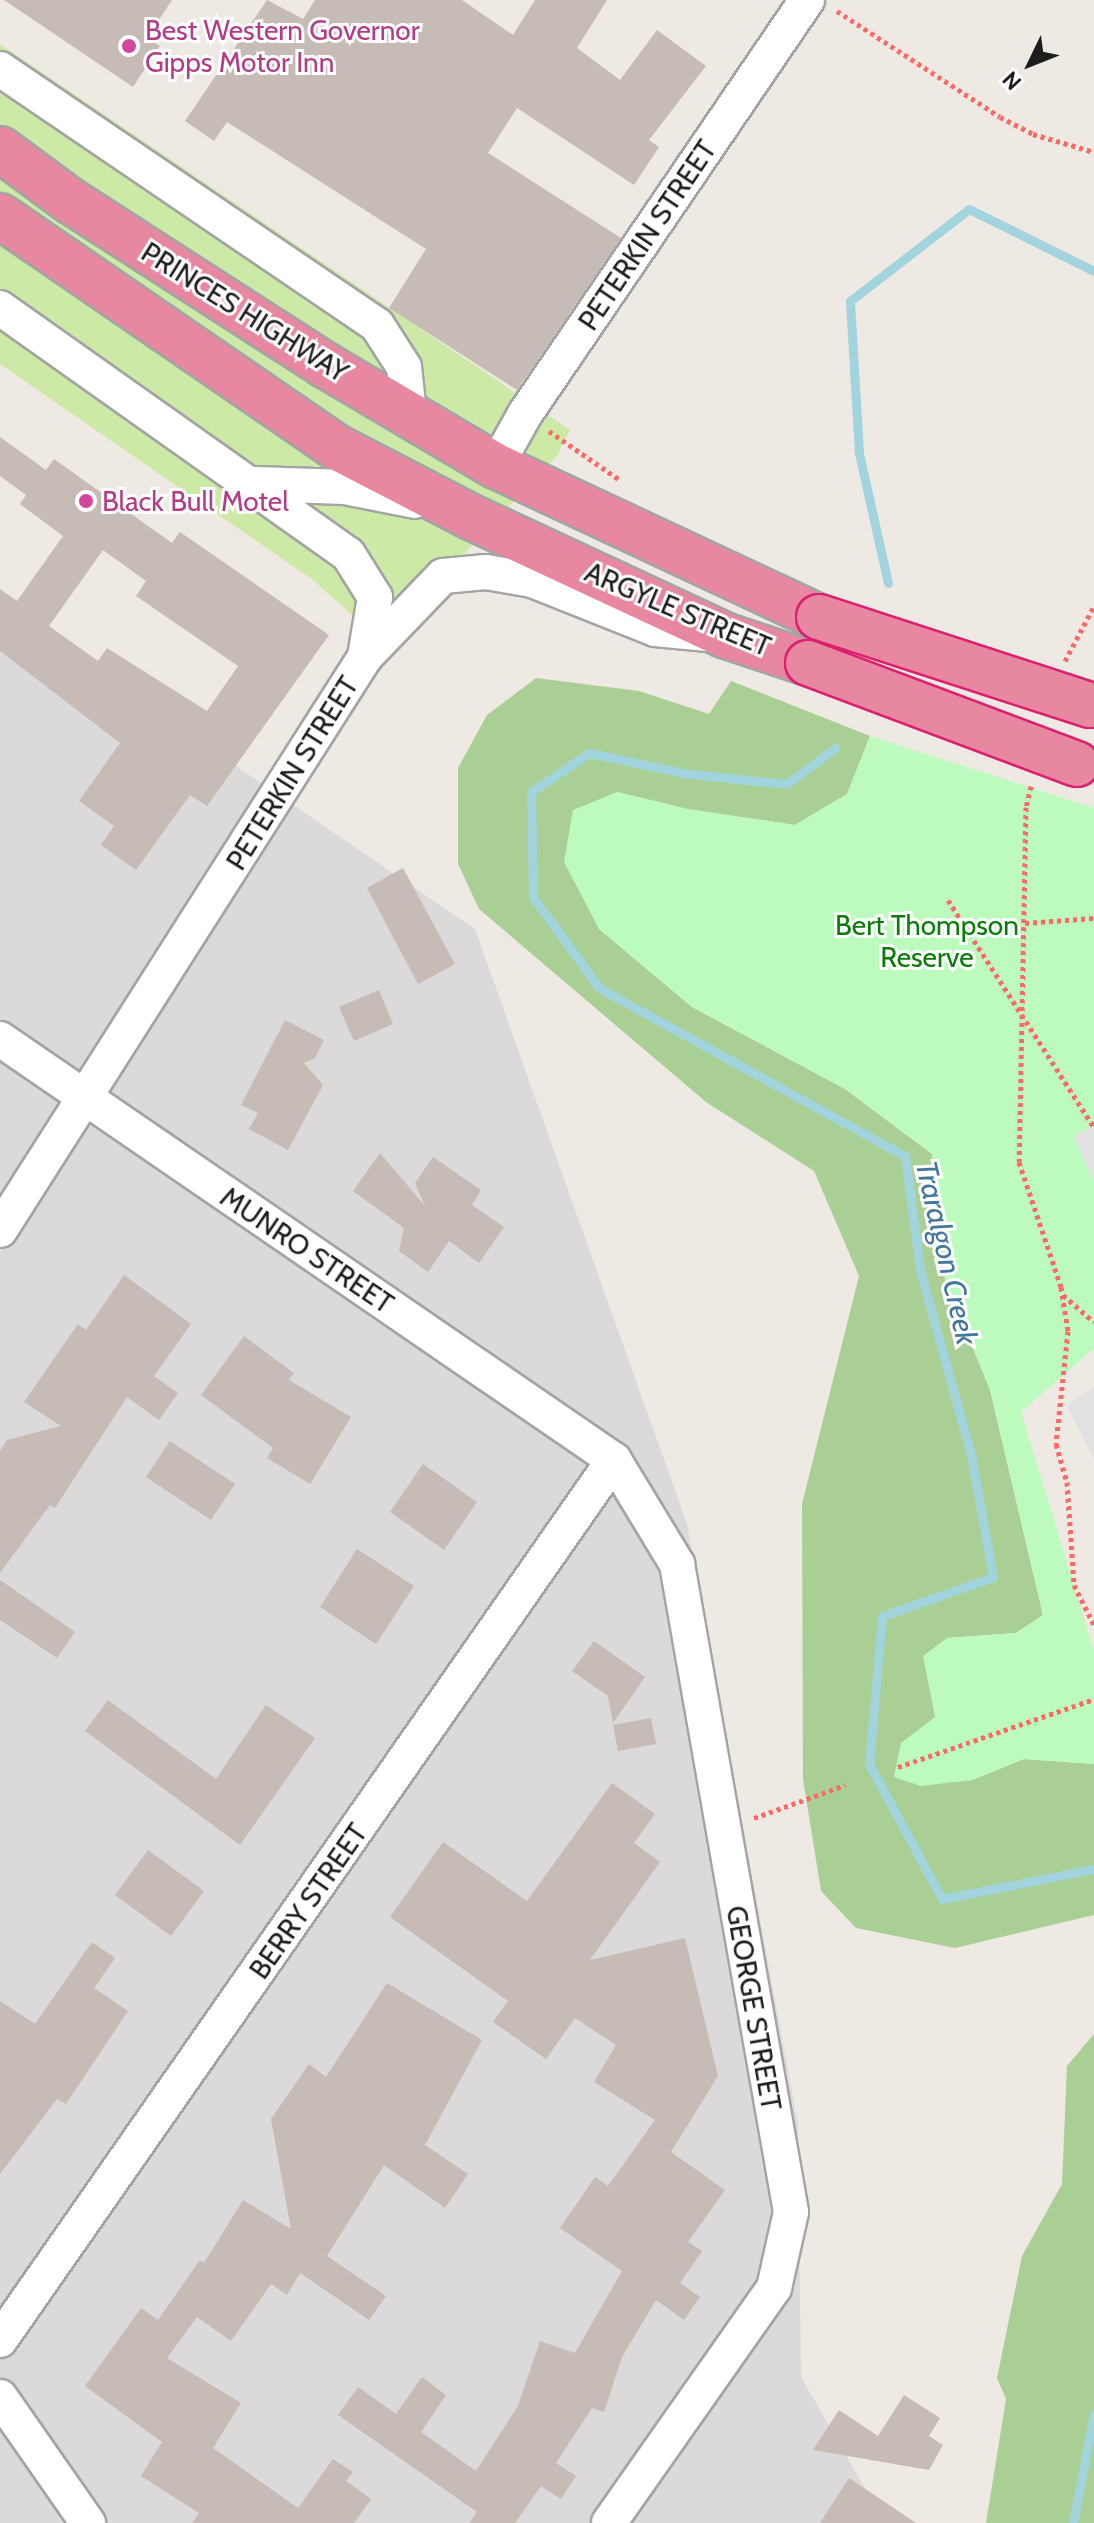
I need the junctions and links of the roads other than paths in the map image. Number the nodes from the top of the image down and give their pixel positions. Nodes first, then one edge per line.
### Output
1 (820, 4) edge
2 (0, 69) edge
3 (0, 149) edge
4 (69, 200) junction
5 (0, 216) edge
6 (0, 308) edge
7 (409, 413) junction
8 (496, 466) junction
9 (330, 467) junction
10 (256, 484) junction
11 (469, 516) junction
12 (724, 635) junction
13 (365, 657) junction
14 (1082, 696) edge
15 (1086, 767) edge
16 (0, 1039) edge
17 (87, 1099) junction
18 (0, 1230) edge
19 (614, 1460) junction
20 (0, 2340) edge
21 (0, 2397) edge
22 (88, 2523) edge
23 (609, 2523) edge

1 - 8 street, PETERKIN STREET
2 - 7 street
3 - 4 highway, PRINCES HIGHWAY
4 - 7 highway, PRINCES HIGHWAY
4 - 9 highway
5 - 9 highway, PRINCES HIGHWAY
6 - 10 street
7 - 8 highway, PRINCES HIGHWAY
8 - 11 highway, PETERKIN STREET
8 - 14 highway, ARGYLE STREET, bridge
9 - 10 street
9 - 11 highway, PRINCES HIGHWAY
10 - 13 street
11 - 12 highway, ARGYLE STREET
12 - 13 street, PETERKIN STREET
12 - 15 highway, ARGYLE STREET, bridge
13 - 17 street, PETERKIN STREET
16 - 17 street, MUNRO STREET
17 - 18 street, PETERKIN STREET
17 - 19 street, MUNRO STREET
19 - 20 street, BERRY STREET
19 - 23 street, GEORGE STREET
21 - 22 street

